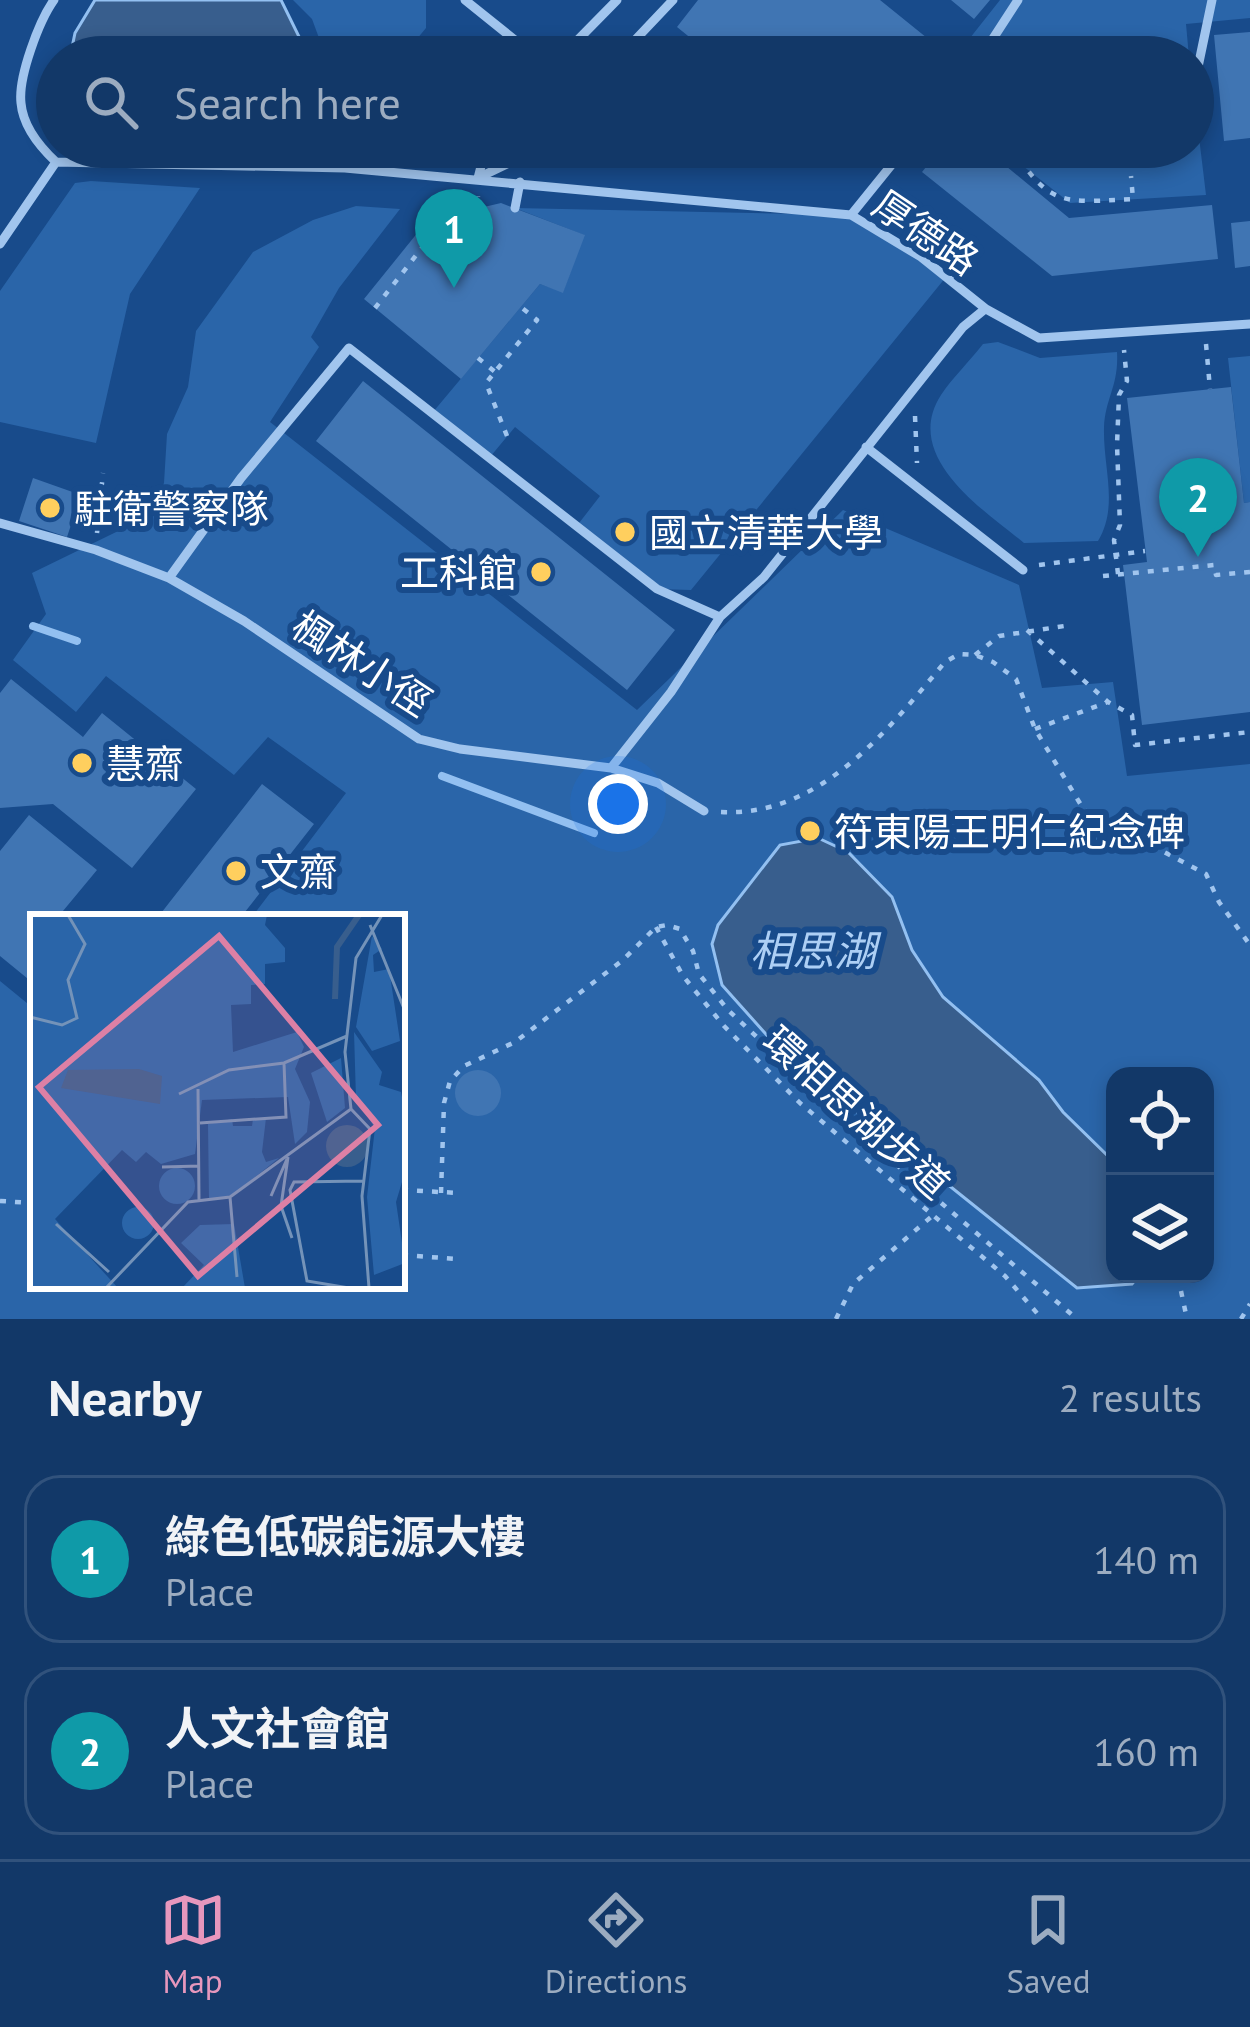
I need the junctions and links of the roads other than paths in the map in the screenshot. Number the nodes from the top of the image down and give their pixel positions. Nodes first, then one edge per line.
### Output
1 (54, 0) edge
2 (465, 0) edge
3 (617, 0) edge
4 (673, 0) edge
5 (1018, 0) edge
6 (1212, 0) edge
7 (38, 36) edge
8 (510, 36) edge
9 (582, 36) edge
10 (639, 36) edge
11 (995, 36) edge
12 (1204, 36) edge
13 (36, 42) edge
14 (36, 143) edge
15 (51, 168) edge
16 (309, 168) edge
17 (481, 168) edge
18 (499, 168) edge
19 (889, 168) edge
20 (478, 178) junction
21 (520, 182) junction
22 (515, 208) dead end
23 (851, 215) junction
24 (0, 244) edge
25 (986, 309) junction
26 (1250, 324) edge
27 (866, 447) junction
28 (0, 523) edge
29 (1023, 570) road end
30 (169, 578) junction
31 (720, 617) junction
32 (611, 768) junction
33 (704, 811) road end

1 - 7 lane
2 - 8 lane
3 - 9 lane
4 - 10 lane
5 - 11 lane
6 - 12 lane
13 - 14 lane
15 - 24 lane
16 - 20 lane, 厚德路
17 - 20 lane
18 - 20 lane
19 - 23 lane
20 - 21 lane, 厚德路
21 - 22 lane
21 - 23 lane, 厚德路
23 - 25 lane, 厚德路
25 - 26 lane, 厚德路
25 - 27 lane
27 - 29 lane
27 - 31 lane
28 - 30 lane, 楓林小徑
30 - 31 lane
30 - 32 lane, 楓林小徑
31 - 32 lane
32 - 33 lane, 楓林小徑

